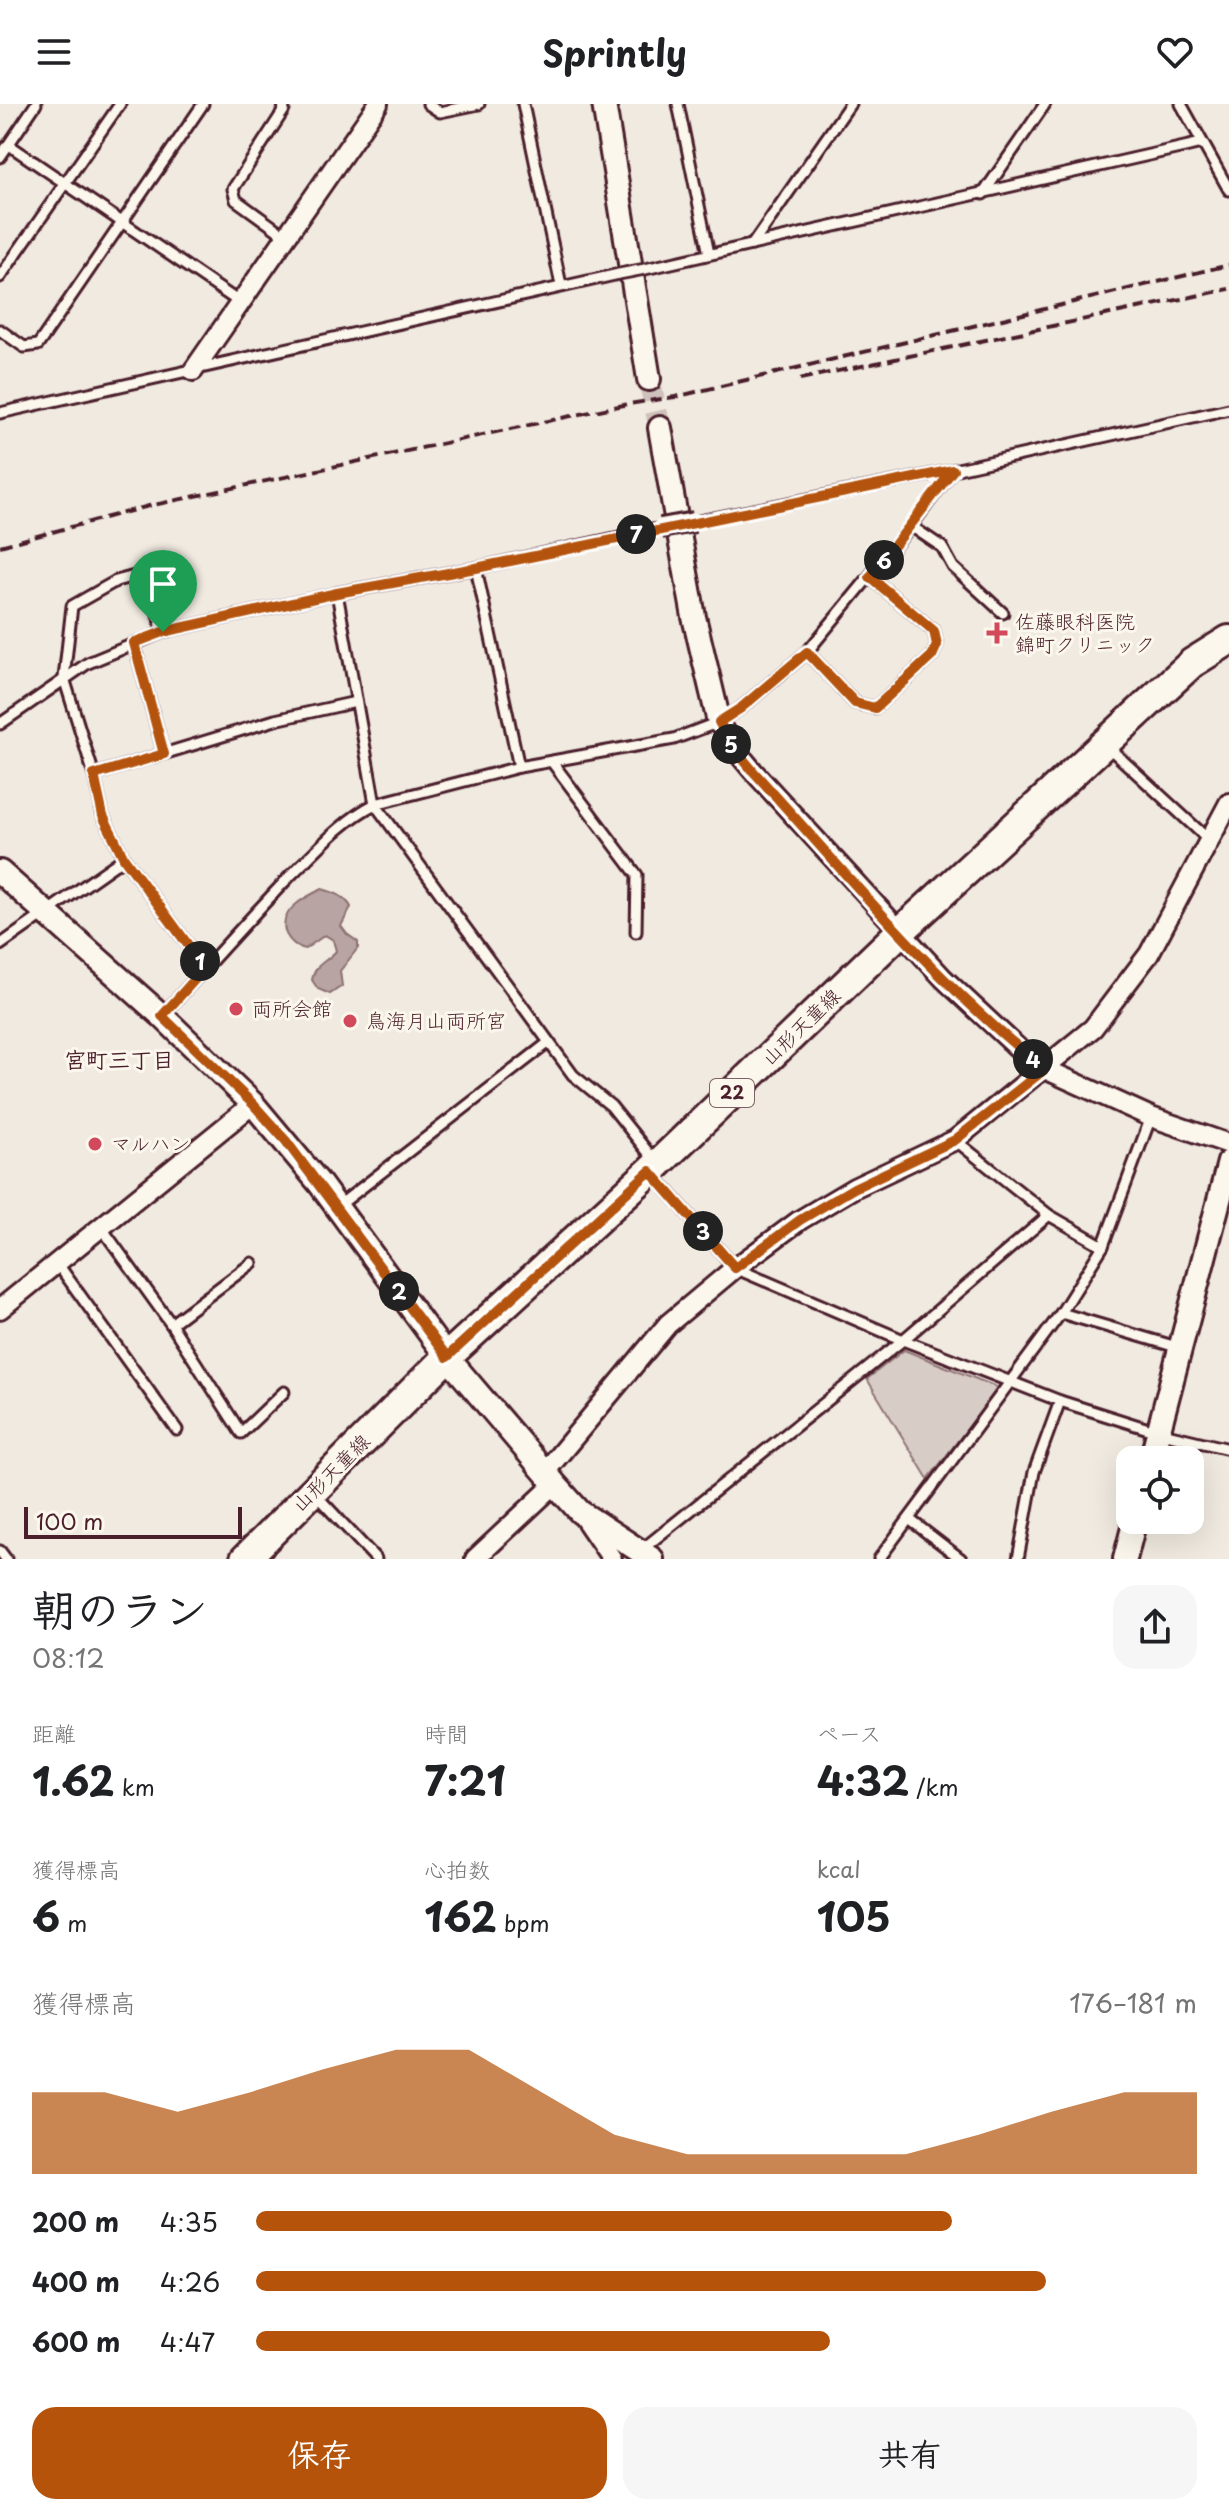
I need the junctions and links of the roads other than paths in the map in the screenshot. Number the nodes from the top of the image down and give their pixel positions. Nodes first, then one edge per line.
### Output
1 (36, 104) edge
2 (120, 104) edge
3 (203, 104) edge
4 (283, 104) edge
5 (378, 104) edge
6 (428, 104) edge
7 (479, 104) edge
8 (523, 104) edge
9 (604, 104) edge
10 (678, 104) edge
11 (850, 104) edge
12 (1045, 104) edge
13 (1181, 104) edge
14 (1202, 143) junction
15 (9, 145) junction
16 (0, 157) edge
17 (64, 184) junction
18 (1229, 190) edge
19 (983, 194) junction
20 (123, 224) junction
21 (287, 237) junction
22 (752, 245) junction
23 (709, 254) junction
24 (0, 277) edge
25 (561, 285) junction
26 (239, 302) junction
27 (0, 330) edge
28 (193, 371) junction
29 (649, 379) tunnel mouth
30 (1229, 409) edge
31 (0, 413) edge
32 (660, 428) tunnel mouth
33 (953, 470) junction
34 (694, 522) joint
35 (911, 526) junction
36 (661, 528) joint
37 (476, 568) junction
38 (870, 577) junction
39 (337, 593) junction
40 (1003, 613) dead end
41 (163, 632) junction
42 (1229, 640) edge
43 (134, 643) junction
44 (807, 652) junction
45 (64, 678) junction
46 (356, 702) junction
47 (719, 722) junction
48 (0, 724) edge
49 (1104, 743) junction
50 (164, 754) junction
51 (552, 762) junction
52 (519, 767) junction
53 (94, 775) junction
54 (1229, 803) edge
55 (375, 804) junction
56 (1210, 841) junction
57 (124, 858) junction
58 (0, 872) edge
59 (48, 913) junction
60 (636, 932) dead end
61 (900, 932) junction
62 (0, 945) edge
63 (205, 968) junction
64 (162, 1016) junction
65 (548, 1043) junction
66 (1045, 1069) junction
67 (253, 1104) junction
68 (1151, 1117) junction
69 (955, 1140) junction
70 (1229, 1144) edge
71 (1229, 1162) edge
72 (654, 1167) junction
73 (337, 1207) junction
74 (1049, 1215) junction
75 (101, 1227) junction
76 (1103, 1246) junction
77 (57, 1263) junction
78 (252, 1263) dead end
79 (735, 1268) junction
80 (0, 1309) edge
81 (1061, 1313) junction
82 (171, 1324) junction
83 (903, 1340) junction
84 (1181, 1348) junction
85 (447, 1357) junction
86 (1010, 1383) junction
87 (284, 1392) dead end
88 (1060, 1401) junction
89 (177, 1430) dead end
90 (1158, 1432) junction
91 (1154, 1446) edge
92 (1229, 1449) edge
93 (550, 1478) junction
94 (312, 1492) junction
95 (580, 1512) junction
96 (909, 1519) junction
97 (1131, 1534) edge
98 (0, 1551) edge
99 (645, 1556) edge
100 (6, 1559) edge
101 (245, 1559) edge
102 (376, 1559) edge
103 (475, 1559) edge
104 (612, 1559) edge
105 (879, 1559) edge
106 (961, 1559) edge
107 (1018, 1559) edge
108 (1125, 1559) edge

1 - 15 lane
2 - 17 lane
3 - 20 lane
4 - 21 lane
5 - 21 street
6 - 7 lane
8 - 25 lane
9 - 29 street
10 - 23 lane
11 - 22 lane
12 - 19 lane
13 - 14 lane
14 - 18 lane
14 - 19 lane
15 - 16 lane
15 - 17 lane
17 - 20 lane
17 - 24 lane
19 - 22 lane
20 - 26 lane
20 - 27 lane
21 - 26 street
22 - 23 lane
23 - 25 lane, bridge
25 - 28 lane
26 - 28 street
28 - 31 lane
30 - 33 lane
32 - 47 street
33 - 34 lane
33 - 35 lane
34 - 36 street, bridge
35 - 38 lane
35 - 40 lane
36 - 37 lane
37 - 39 lane
37 - 52 lane
38 - 44 lane
38 - 44 lane
39 - 41 lane
39 - 46 lane
41 - 43 lane
41 - 45 lane
42 - 49 main road, 山形天童線 / 22
43 - 45 lane
43 - 50 lane
44 - 47 lane
45 - 48 lane
45 - 53 lane
46 - 50 lane
46 - 55 lane
47 - 51 lane
47 - 61 street
49 - 56 lane
49 - 61 main road, 山形天童線 / 22
50 - 53 lane
51 - 52 lane
51 - 60 lane
52 - 55 lane
53 - 57 lane
54 - 56 street
55 - 63 lane
55 - 65 lane
56 - 66 street
57 - 59 lane
57 - 63 lane
58 - 59 street
59 - 62 lane
59 - 64 street
61 - 66 street
61 - 72 main road, 山形天童線 / 22
63 - 64 lane
64 - 67 street
65 - 72 lane
65 - 73 lane
66 - 68 street
66 - 69 street
67 - 73 street
67 - 75 street
68 - 70 street
68 - 76 lane
69 - 74 lane
69 - 79 street
71 - 84 street
72 - 79 lane
72 - 85 main road, 山形天童線 / 22
73 - 85 street
74 - 76 lane
74 - 83 lane
75 - 77 street
75 - 82 lane
76 - 81 lane
77 - 80 street
77 - 89 lane
78 - 82 lane
79 - 83 lane
79 - 93 street
81 - 84 lane
81 - 86 lane
82 - 87 lane
83 - 86 lane
83 - 99 lane
84 - 90 street
85 - 93 street
85 - 94 main road, 山形天童線 / 22
86 - 88 lane
86 - 96 lane
88 - 90 lane
88 - 107 lane
90 - 91 street
90 - 92 lane
93 - 95 street
93 - 103 street
94 - 101 main road, 山形天童線 / 22
94 - 102 lane
95 - 99 street
95 - 104 street
96 - 105 lane
96 - 106 lane
97 - 108 street
98 - 100 lane

